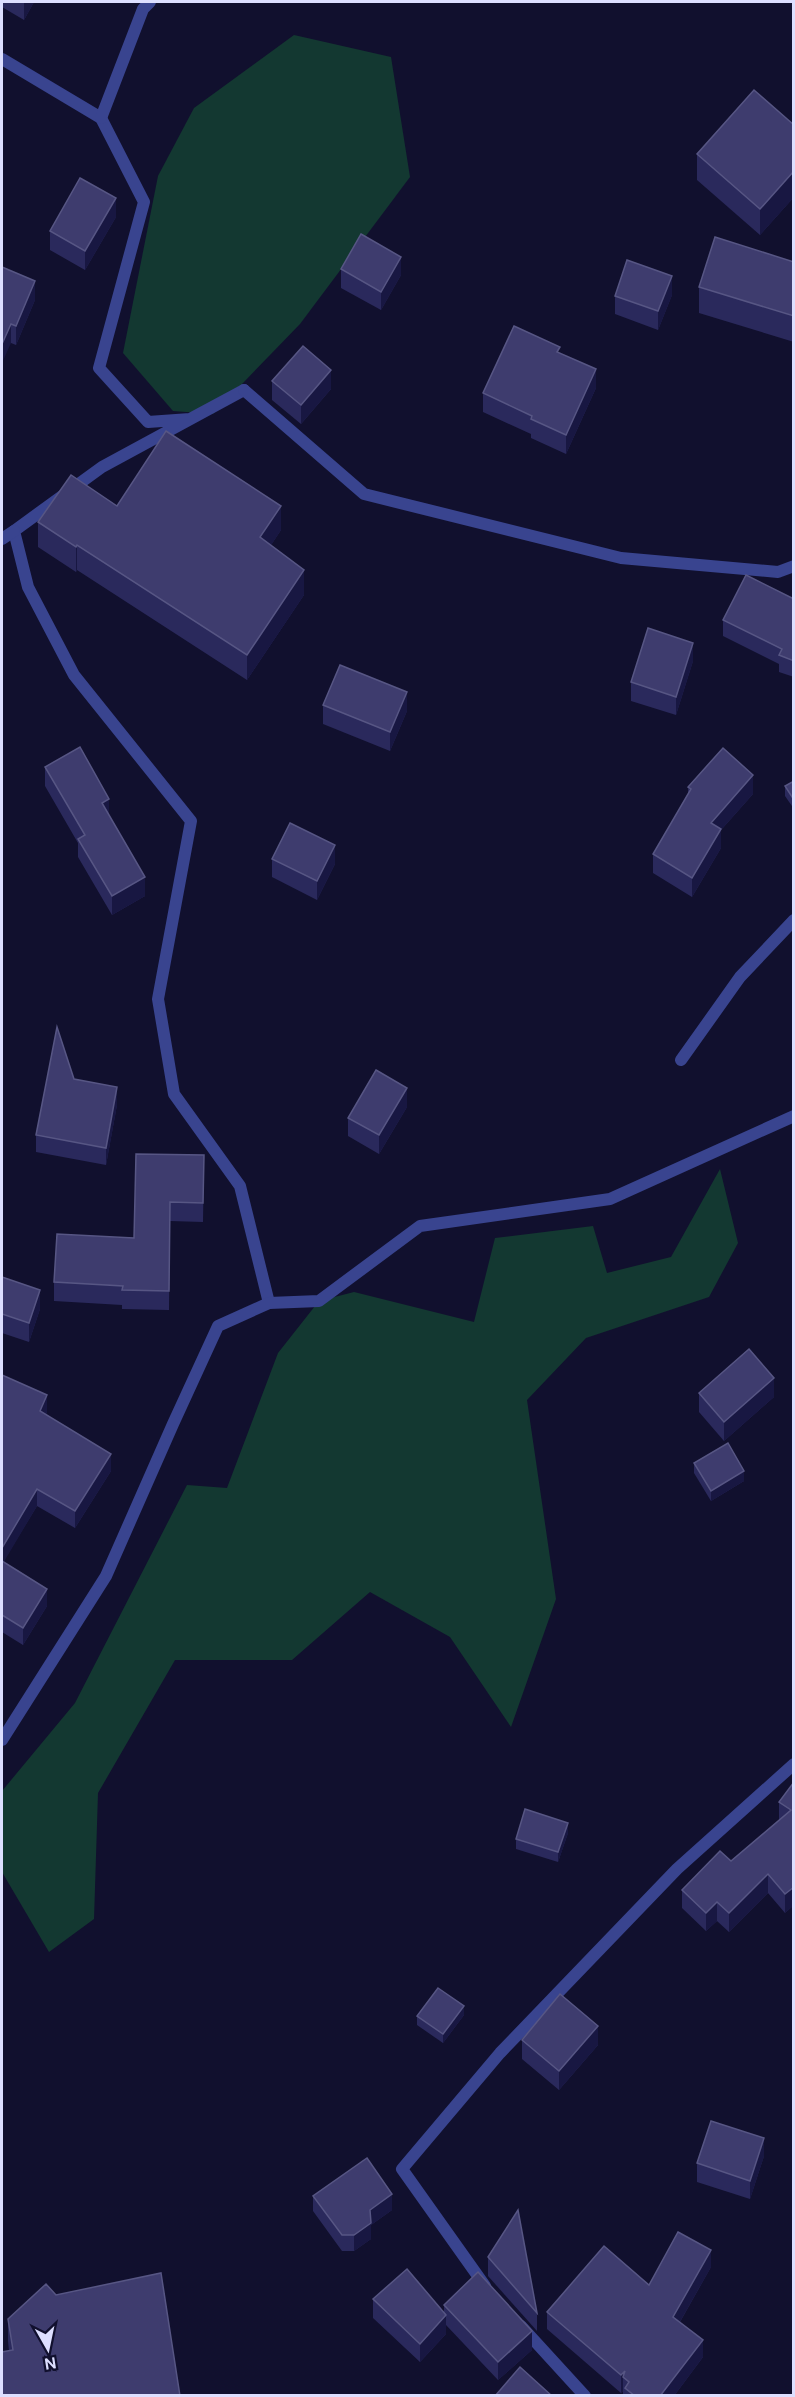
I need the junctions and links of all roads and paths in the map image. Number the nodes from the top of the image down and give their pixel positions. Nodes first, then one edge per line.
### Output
1 (150, 2) edge
2 (2, 59) edge
3 (101, 118) junction
4 (244, 390) junction
5 (14, 531) junction
6 (2, 538) edge
7 (794, 566) edge
8 (794, 920) edge
9 (681, 1060) dead end
10 (794, 1116) edge
11 (269, 1303) junction
12 (2, 1740) edge
13 (794, 1764) edge
14 (495, 2297) edge
15 (510, 2314) edge
16 (585, 2396) edge

1 - 3 street
2 - 3 street
3 - 4 street
4 - 5 street
4 - 7 street
5 - 6 street
5 - 11 street
8 - 9 street
10 - 11 street
11 - 12 street
13 - 14 street
15 - 16 street

